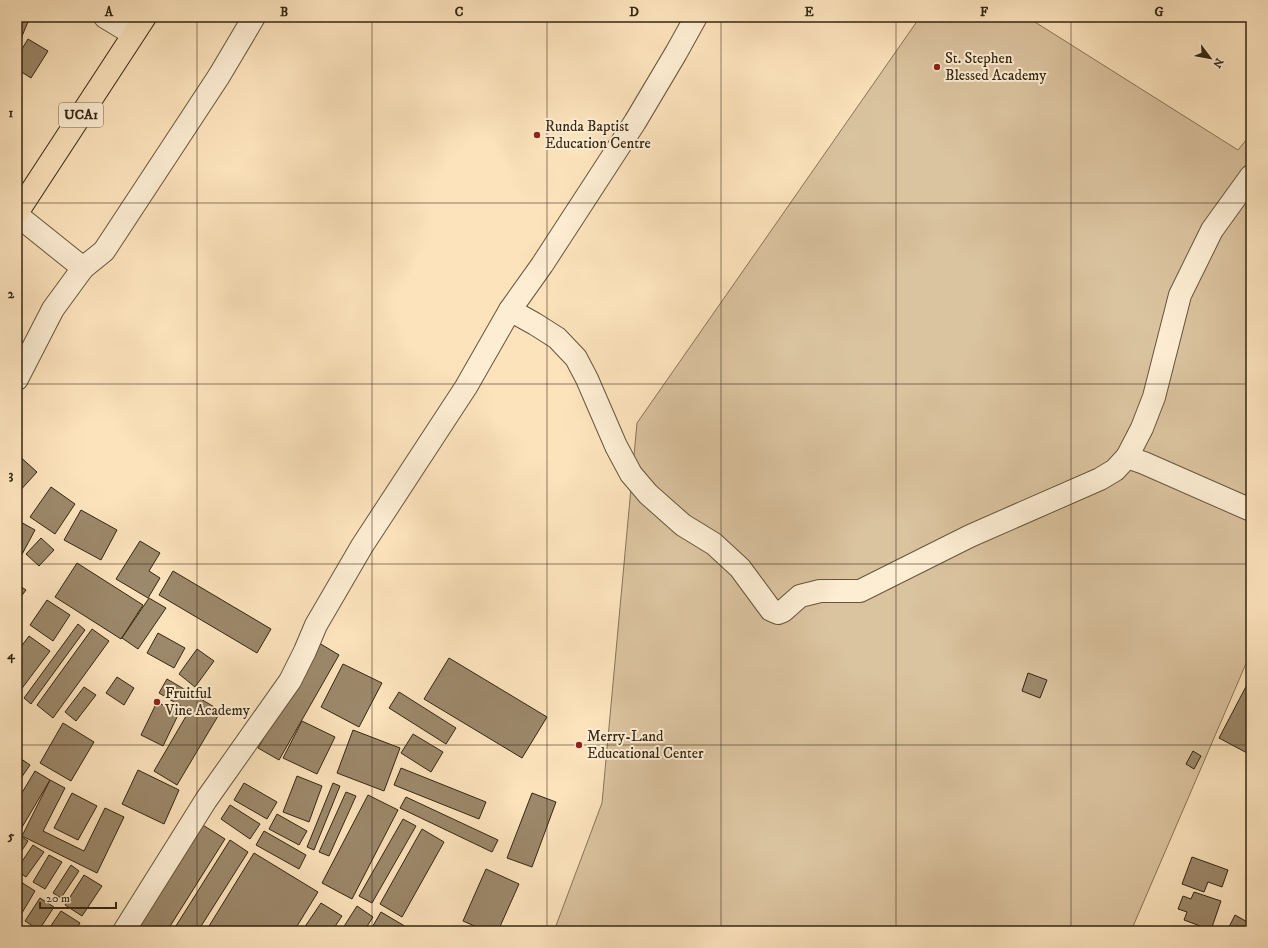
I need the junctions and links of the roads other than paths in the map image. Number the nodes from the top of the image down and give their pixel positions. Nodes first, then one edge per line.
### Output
1 (105, 17) edge
2 (254, 17) edge
3 (696, 17) edge
4 (139, 26) edge
5 (1251, 176) edge
6 (17, 214) edge
7 (83, 268) junction
8 (510, 310) junction
9 (17, 379) edge
10 (1127, 457) junction
11 (1251, 510) edge
12 (124, 931) edge

1 - 4 street
2 - 7 street
3 - 8 street
4 - 6 main road, UCA1
5 - 10 street
6 - 7 street
7 - 9 street
8 - 10 street
8 - 12 street
10 - 11 street

